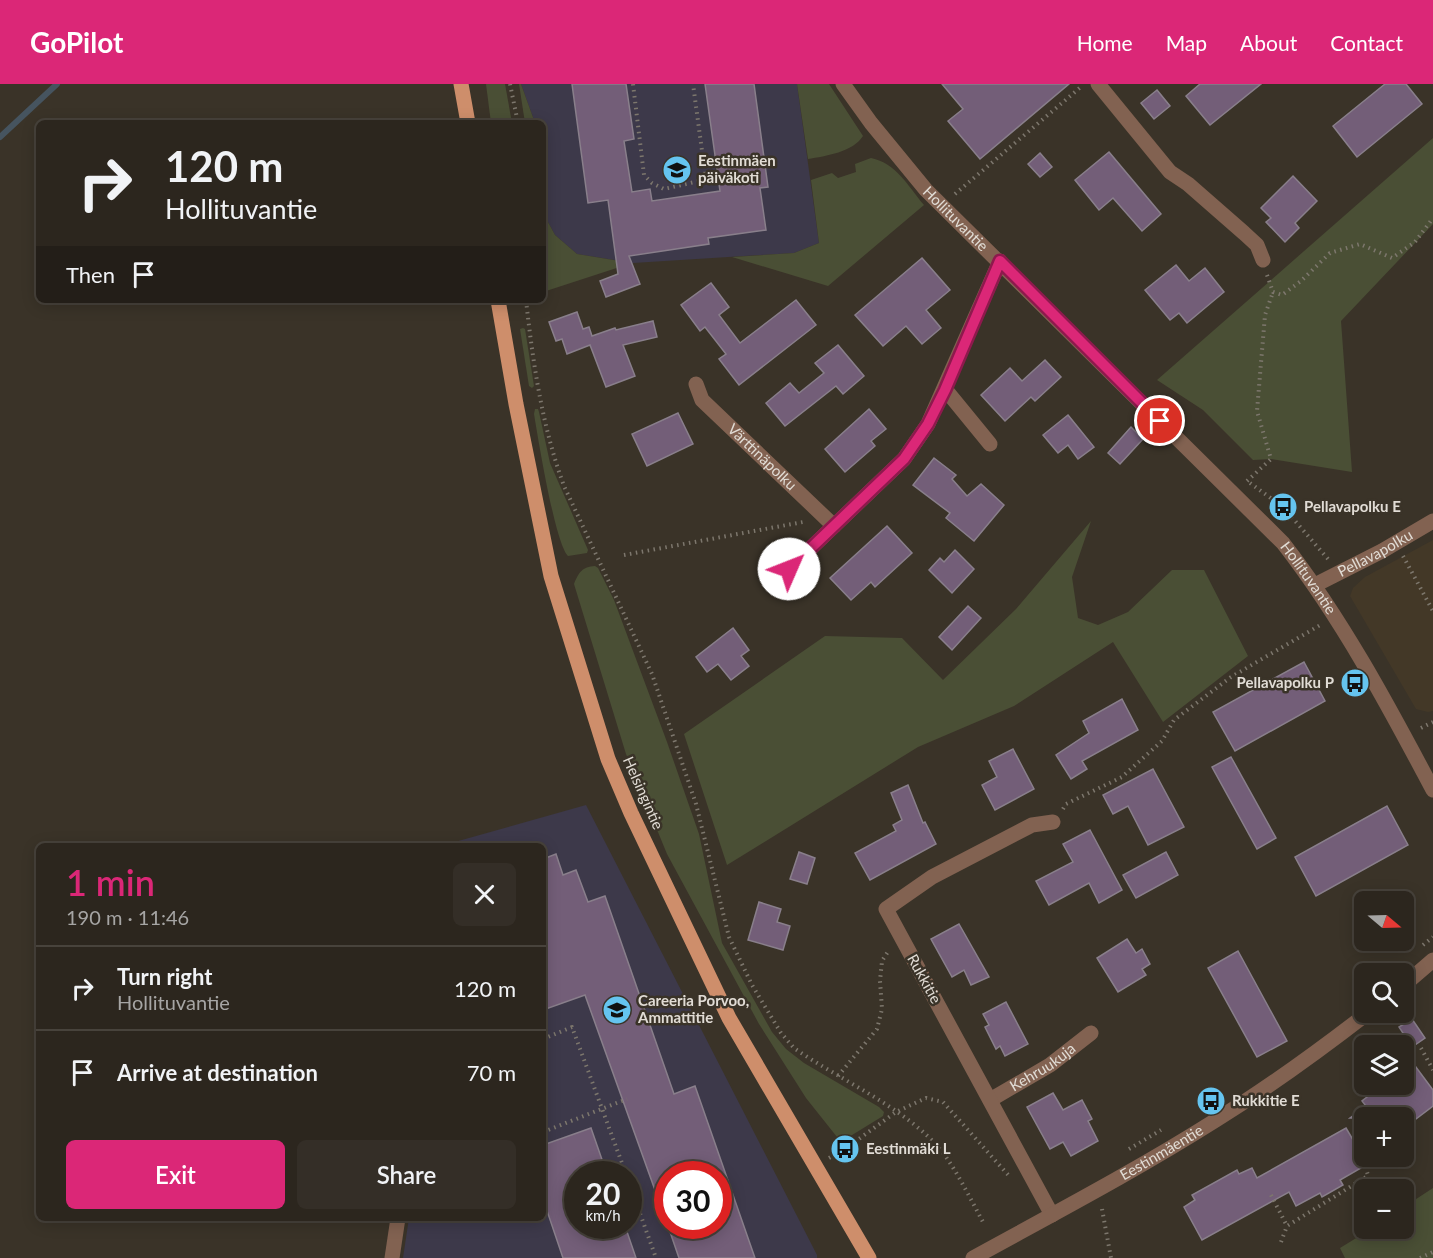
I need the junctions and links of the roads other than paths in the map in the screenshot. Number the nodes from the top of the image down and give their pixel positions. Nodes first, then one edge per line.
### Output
1 (461, 84) edge
2 (843, 84) edge
3 (1098, 84) edge
4 (467, 120) edge
5 (1263, 260) road end
6 (1000, 261) junction
7 (499, 303) edge
8 (696, 384) dead end
9 (945, 390) junction
10 (990, 444) dead end
11 (1433, 521) edge
12 (834, 526) junction
13 (789, 569) dead end
14 (1315, 585) junction
15 (1433, 790) edge
16 (1053, 822) road end
17 (1433, 960) edge
18 (1414, 976) edge
19 (1355, 1023) edge
20 (1091, 1032) dead end
21 (990, 1100) junction
22 (1052, 1215) junction
23 (398, 1221) edge
24 (392, 1258) edge
25 (869, 1258) edge
26 (973, 1258) edge

1 - 4 main road
2 - 6 street, Hollituvantie
3 - 5 street
6 - 9 street
6 - 14 street, Hollituvantie
7 - 25 main road, Helsingintie
8 - 12 street, Värttinäpolku
9 - 10 street
9 - 12 street
11 - 14 street, Pellavapolku
12 - 13 street
14 - 15 street, Hollituvantie
16 - 21 street, Rukkitie
17 - 18 street
19 - 22 street, Eestinmäentie
20 - 21 street, Kehruukuja
21 - 22 street, Rukkitie
22 - 26 street, Eestinmäentie
23 - 24 street

